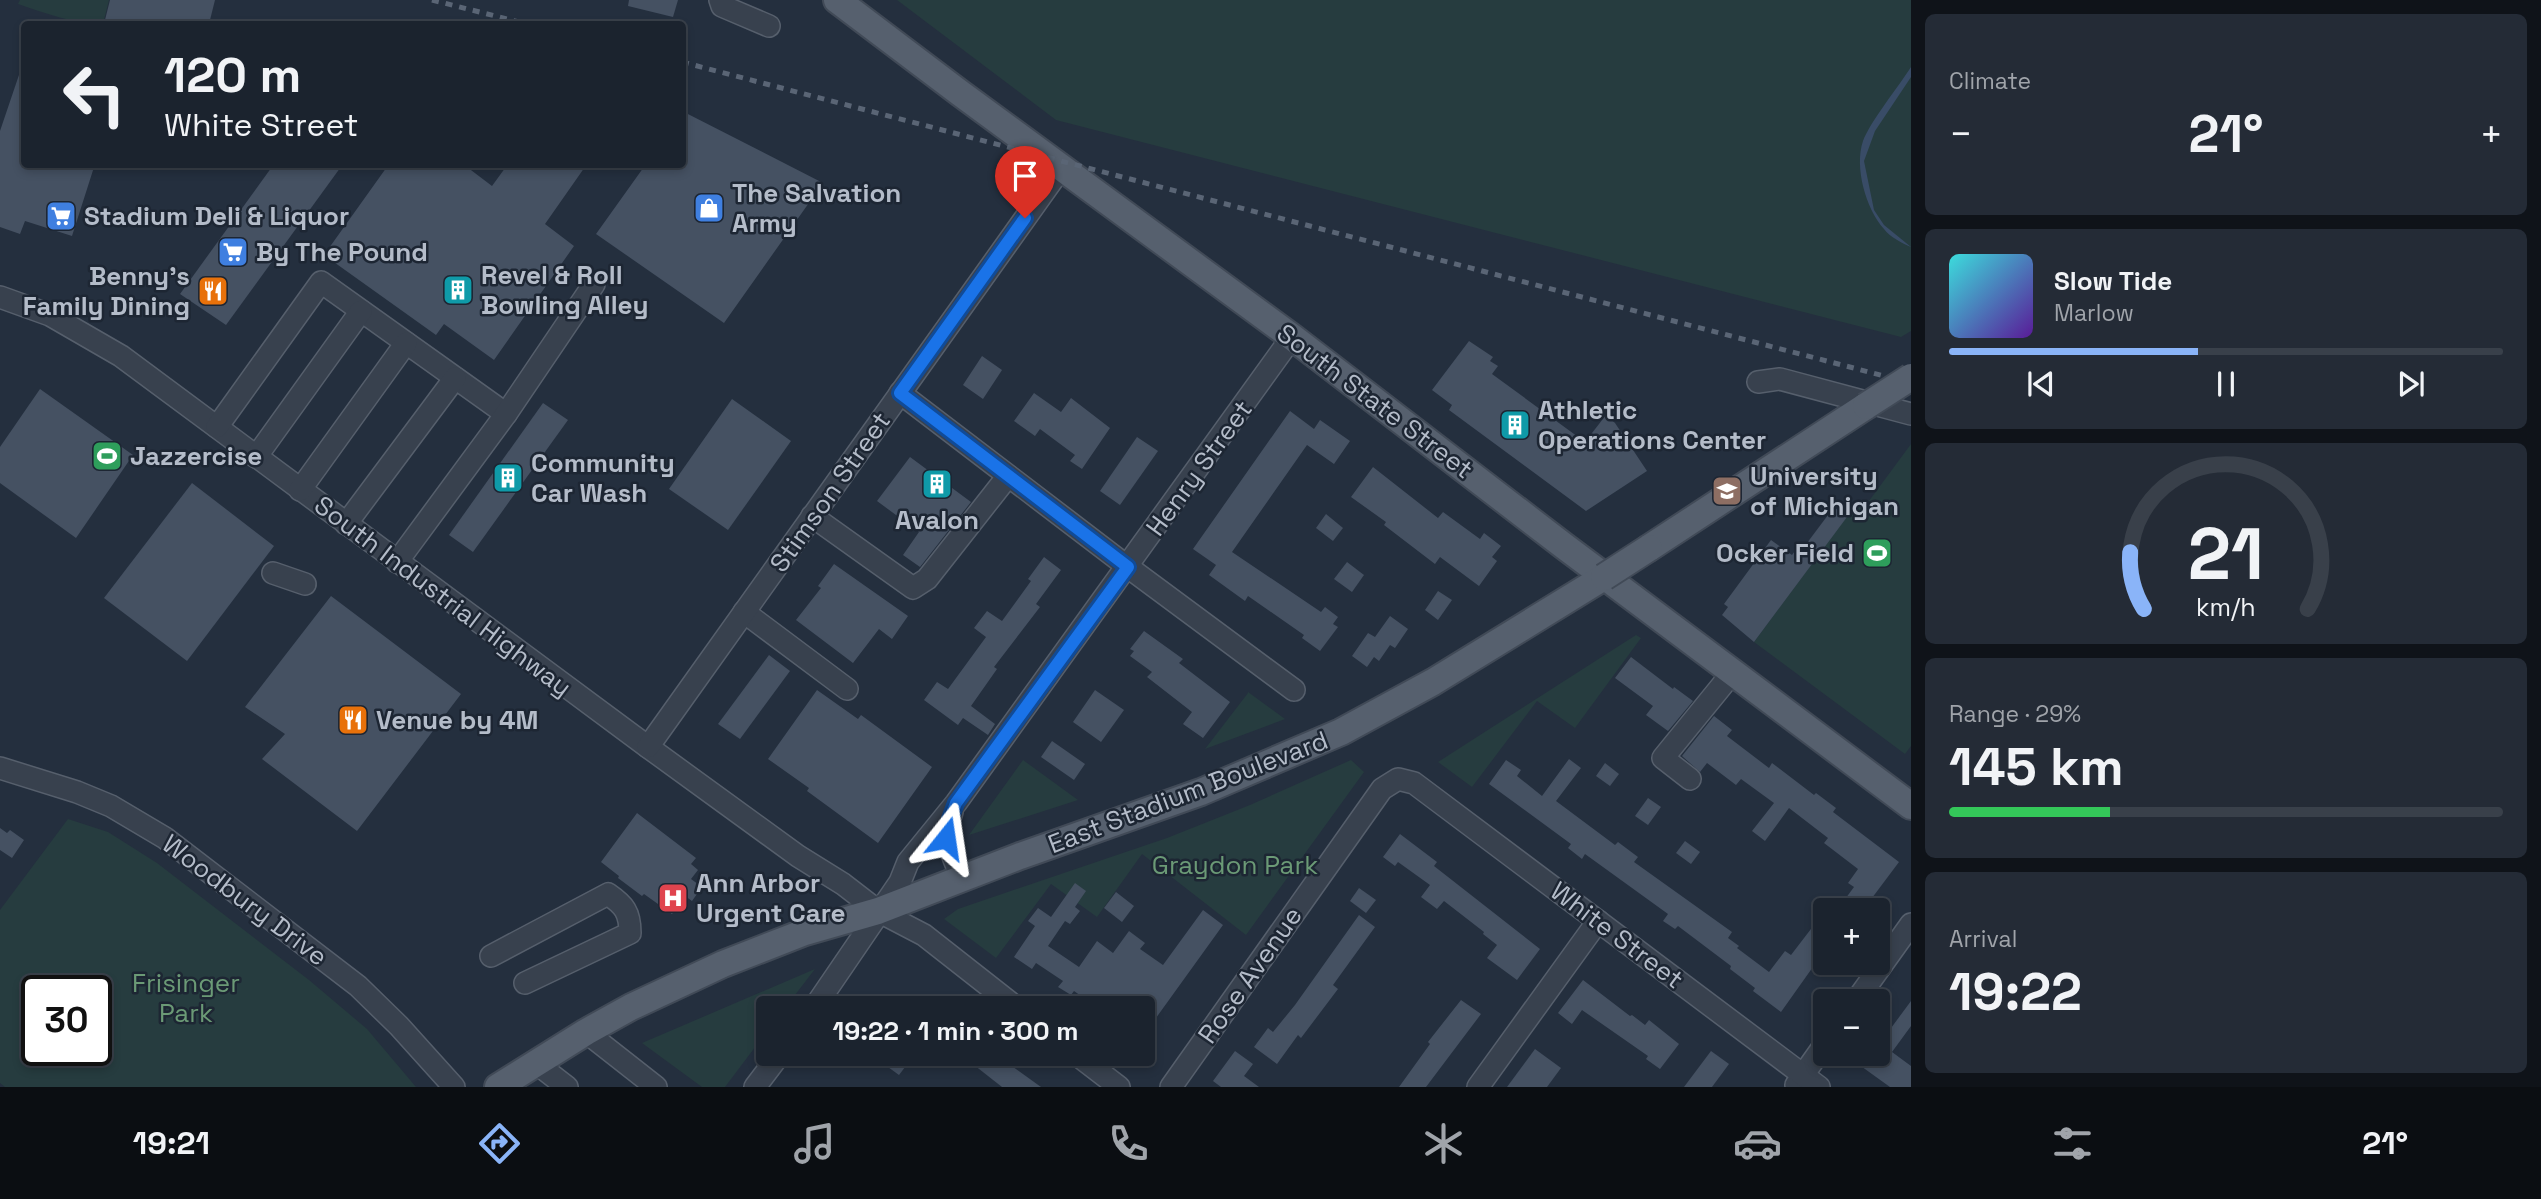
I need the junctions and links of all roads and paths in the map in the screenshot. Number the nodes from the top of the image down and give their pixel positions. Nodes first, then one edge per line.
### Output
1 (720, 0) edge
2 (837, 0) edge
3 (769, 26) dead end
4 (1061, 168) junction
5 (594, 284) dead end
6 (0, 297) edge
7 (361, 311) junction
8 (1292, 337) junction
9 (406, 343) junction
10 (1911, 377) edge
11 (455, 378) junction
12 (1758, 382) dead end
13 (900, 393) junction
14 (506, 414) junction
15 (1911, 414) edge
16 (217, 427) junction
17 (256, 457) junction
18 (1008, 476) junction
19 (300, 489) junction
20 (812, 516) junction
21 (346, 524) junction
22 (397, 562) junction
23 (1128, 567) junction
24 (273, 573) dead end
25 (305, 584) dead end
26 (744, 612) junction
27 (1733, 672) junction
28 (847, 689) dead end
29 (1294, 690) dead end
30 (648, 747) junction
31 (0, 768) edge
32 (1690, 779) dead end
33 (1414, 783) joint
34 (956, 803) junction
35 (1911, 806) edge
36 (962, 879) junction
37 (878, 911) junction
38 (1598, 921) junction
39 (1911, 924) edge
40 (491, 956) dead end
41 (525, 983) dead end
42 (1865, 989) edge
43 (822, 996) edge
44 (1002, 996) edge
45 (586, 1032) junction
46 (536, 1063) junction
47 (771, 1066) edge
48 (1092, 1066) edge
49 (1814, 1066) edge
50 (633, 1080) edge
51 (1806, 1083) edge
52 (454, 1087) edge
53 (498, 1087) edge
54 (567, 1087) edge
55 (656, 1087) edge
56 (755, 1087) edge
57 (1119, 1087) edge
58 (1171, 1087) edge
59 (1478, 1087) edge

1 - 3 street
2 - 4 main road, South State Street
4 - 8 main road, South State Street
4 - 13 street, Stimson Street
5 - 14 street
6 - 16 street, South Industrial Highway
7 - 9 street
7 - 16 street
7 - 17 street
8 - 23 street, Henry Street
8 - 27 main road, South State Street
9 - 11 street
9 - 19 street
10 - 36 main road, East Stadium Boulevard, bridge
11 - 14 street
11 - 21 street
12 - 15 street
13 - 18 street
13 - 20 street, Stimson Street
14 - 22 street
16 - 17 street, South Industrial Highway
17 - 19 street, South Industrial Highway
18 - 20 street
18 - 23 street
19 - 21 street, South Industrial Highway
20 - 26 street, Stimson Street
21 - 22 street, South Industrial Highway
22 - 30 street, South Industrial Highway
23 - 29 street
23 - 34 street, Henry Street
24 - 25 street
26 - 28 street
26 - 30 street, Stimson Street
27 - 32 street
27 - 35 main road, South State Street
30 - 37 street, South Industrial Highway
31 - 52 street, Woodbury Drive
33 - 38 street, White Street
33 - 58 street, Rose Avenue
34 - 36 street, Henry Street
34 - 37 street, Henry Street
36 - 37 main road, East Stadium Boulevard
37 - 43 street, Henry Street
37 - 44 street, South Industrial Highway
37 - 45 main road, East Stadium Boulevard
38 - 51 street, White Street
38 - 59 street
39 - 42 street
40 - 41 street
45 - 46 main road, East Stadium Boulevard
45 - 50 street
46 - 53 main road, East Stadium Boulevard
46 - 54 street
47 - 56 street
48 - 57 street
49 - 51 street
50 - 55 street

